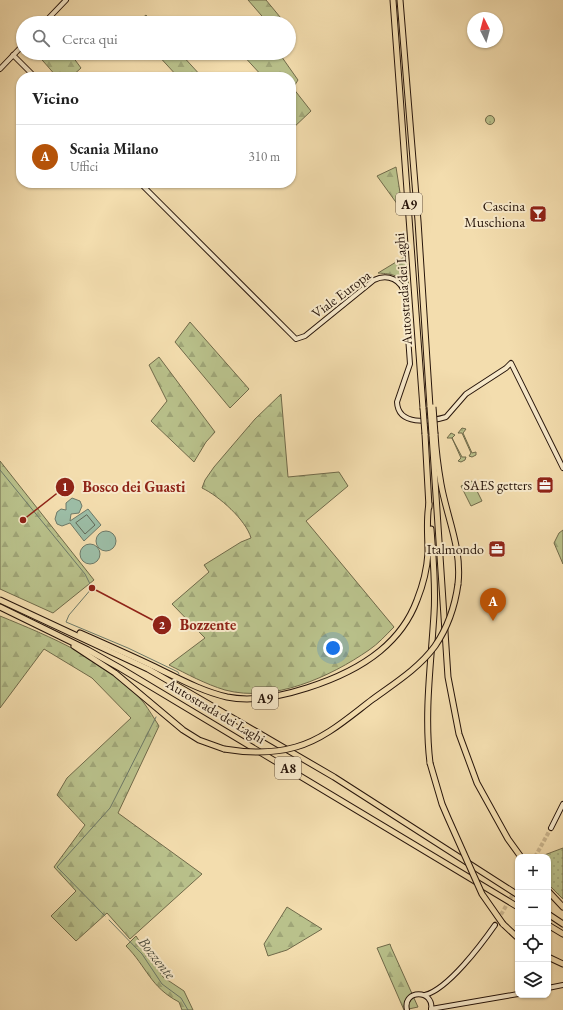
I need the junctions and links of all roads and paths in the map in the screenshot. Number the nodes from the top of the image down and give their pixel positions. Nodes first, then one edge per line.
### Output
1 (66, 0) edge
2 (393, 0) edge
3 (400, 0) edge
4 (51, 16) edge
5 (16, 52) edge
6 (13, 55) junction
7 (16, 58) edge
8 (18, 60) edge
9 (0, 69) edge
10 (30, 72) edge
11 (145, 188) edge
12 (434, 434) junction
13 (563, 468) edge
14 (428, 504) junction
15 (0, 599) edge
16 (0, 607) edge
17 (55, 633) junction
18 (563, 804) edge
19 (551, 828) tunnel mouth
20 (519, 854) edge
21 (515, 893) edge
22 (551, 894) edge
23 (515, 905) edge
24 (563, 907) edge
25 (551, 916) edge
26 (563, 924) edge
27 (495, 925) tunnel mouth
28 (550, 926) edge
29 (563, 934) edge
30 (515, 935) edge
31 (551, 958) edge
32 (563, 964) edge
33 (563, 986) edge
34 (551, 988) edge
35 (435, 990) junction
36 (425, 995) junction
37 (515, 995) edge
38 (430, 1002) junction
39 (441, 1007) junction
40 (405, 1009) edge
41 (431, 1010) edge

1 - 4 street
2 - 14 highway, Autostrada dei Laghi / A9, bridge
3 - 12 highway, Autostrada dei Laghi / A9, bridge
5 - 6 street
6 - 7 street
6 - 9 street
8 - 10 street
11 - 13 street, Viale Europa
12 - 17 highway, A9, bridge
12 - 20 highway, A9
14 - 15 highway, A9
14 - 30 highway, A9, bridge
15 - 21 highway, Autostrada dei Laghi / A8
16 - 17 highway, Autostrada dei Laghi / A8
17 - 23 highway, Autostrada dei Laghi / A8
18 - 19 street
22 - 24 highway
25 - 26 highway
27 - 35 street
28 - 29 highway
31 - 32 highway
33 - 34 street
35 - 36 street
35 - 38 street
36 - 38 street
36 - 40 street
37 - 39 street
38 - 39 street
38 - 41 street
39 - 41 street

